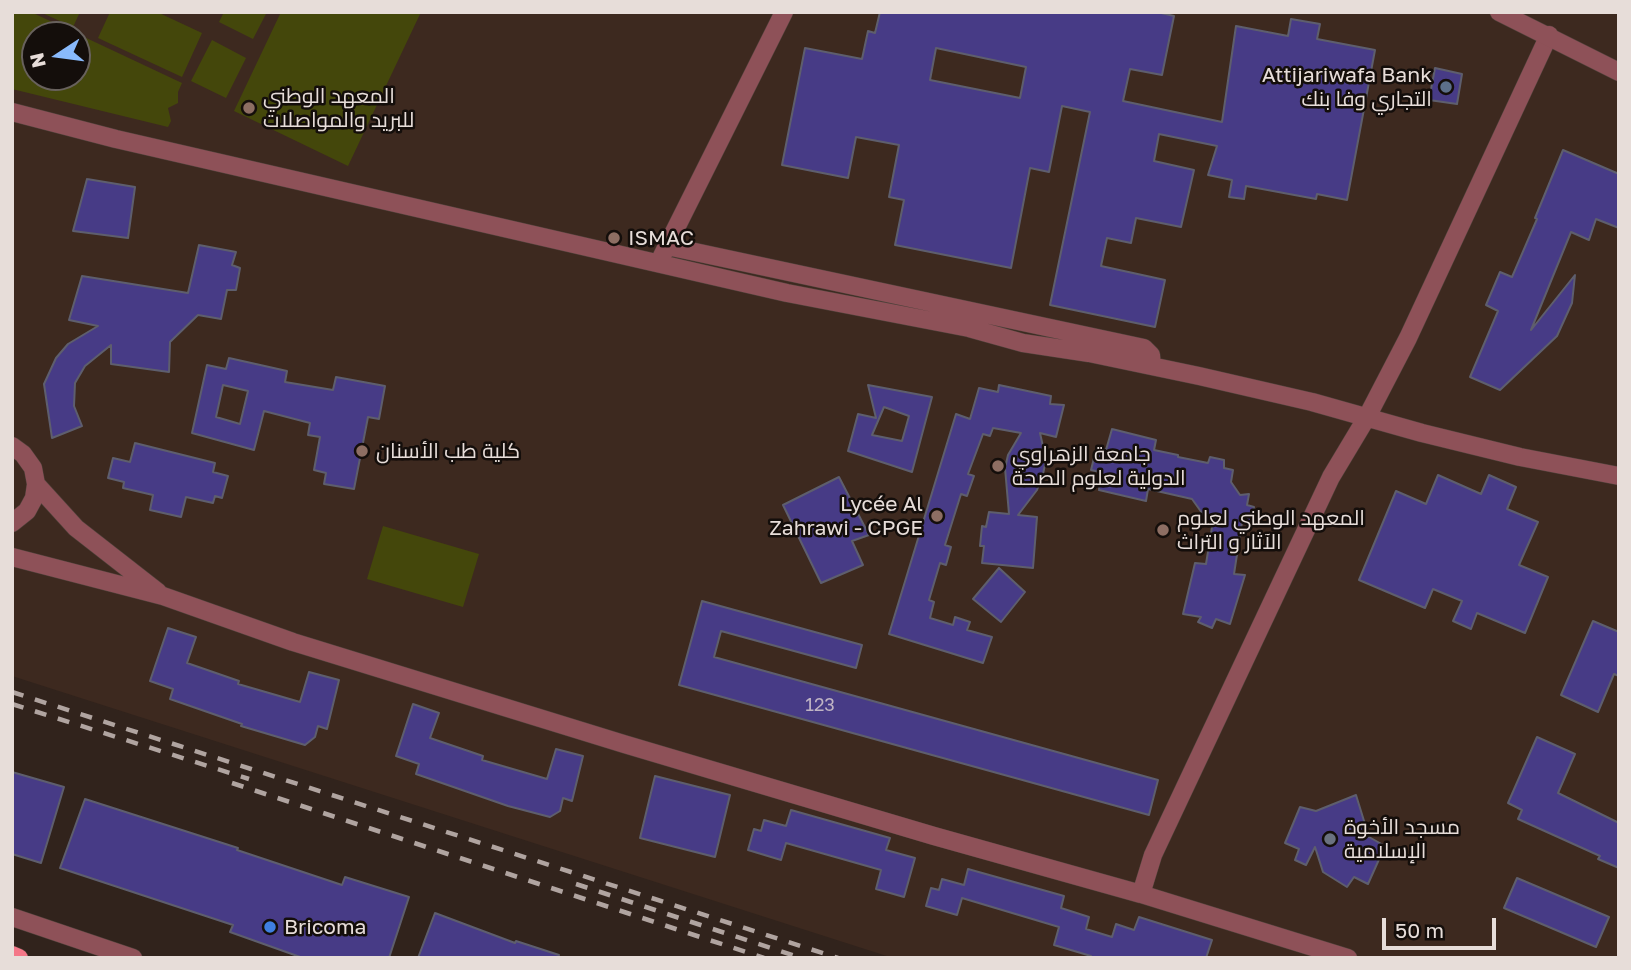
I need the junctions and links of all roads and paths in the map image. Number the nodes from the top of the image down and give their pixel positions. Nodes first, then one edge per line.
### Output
1 (784, 12) edge
2 (1499, 12) edge
3 (1549, 36) junction
4 (1619, 72) edge
5 (12, 112) edge
6 (667, 246) junction
7 (658, 264) junction
8 (1152, 366) junction
9 (1367, 417) junction
10 (12, 432) edge
11 (18, 450) edge
12 (1619, 476) edge
13 (36, 484) junction
14 (12, 523) edge
15 (12, 557) edge
16 (163, 596) junction
17 (1140, 894) junction
18 (12, 917) edge
19 (12, 956) edge
20 (19, 958) edge
21 (133, 958) edge
22 (1348, 958) edge

1 - 6 street
2 - 3 street
3 - 4 street
3 - 9 street
5 - 7 street
6 - 7 street
6 - 8 street
7 - 8 street
8 - 9 street
9 - 12 street
9 - 17 street
10 - 11 street
11 - 13 street
13 - 14 street
13 - 16 street
15 - 16 street
16 - 17 street
17 - 22 street
18 - 21 street
19 - 20 main road

